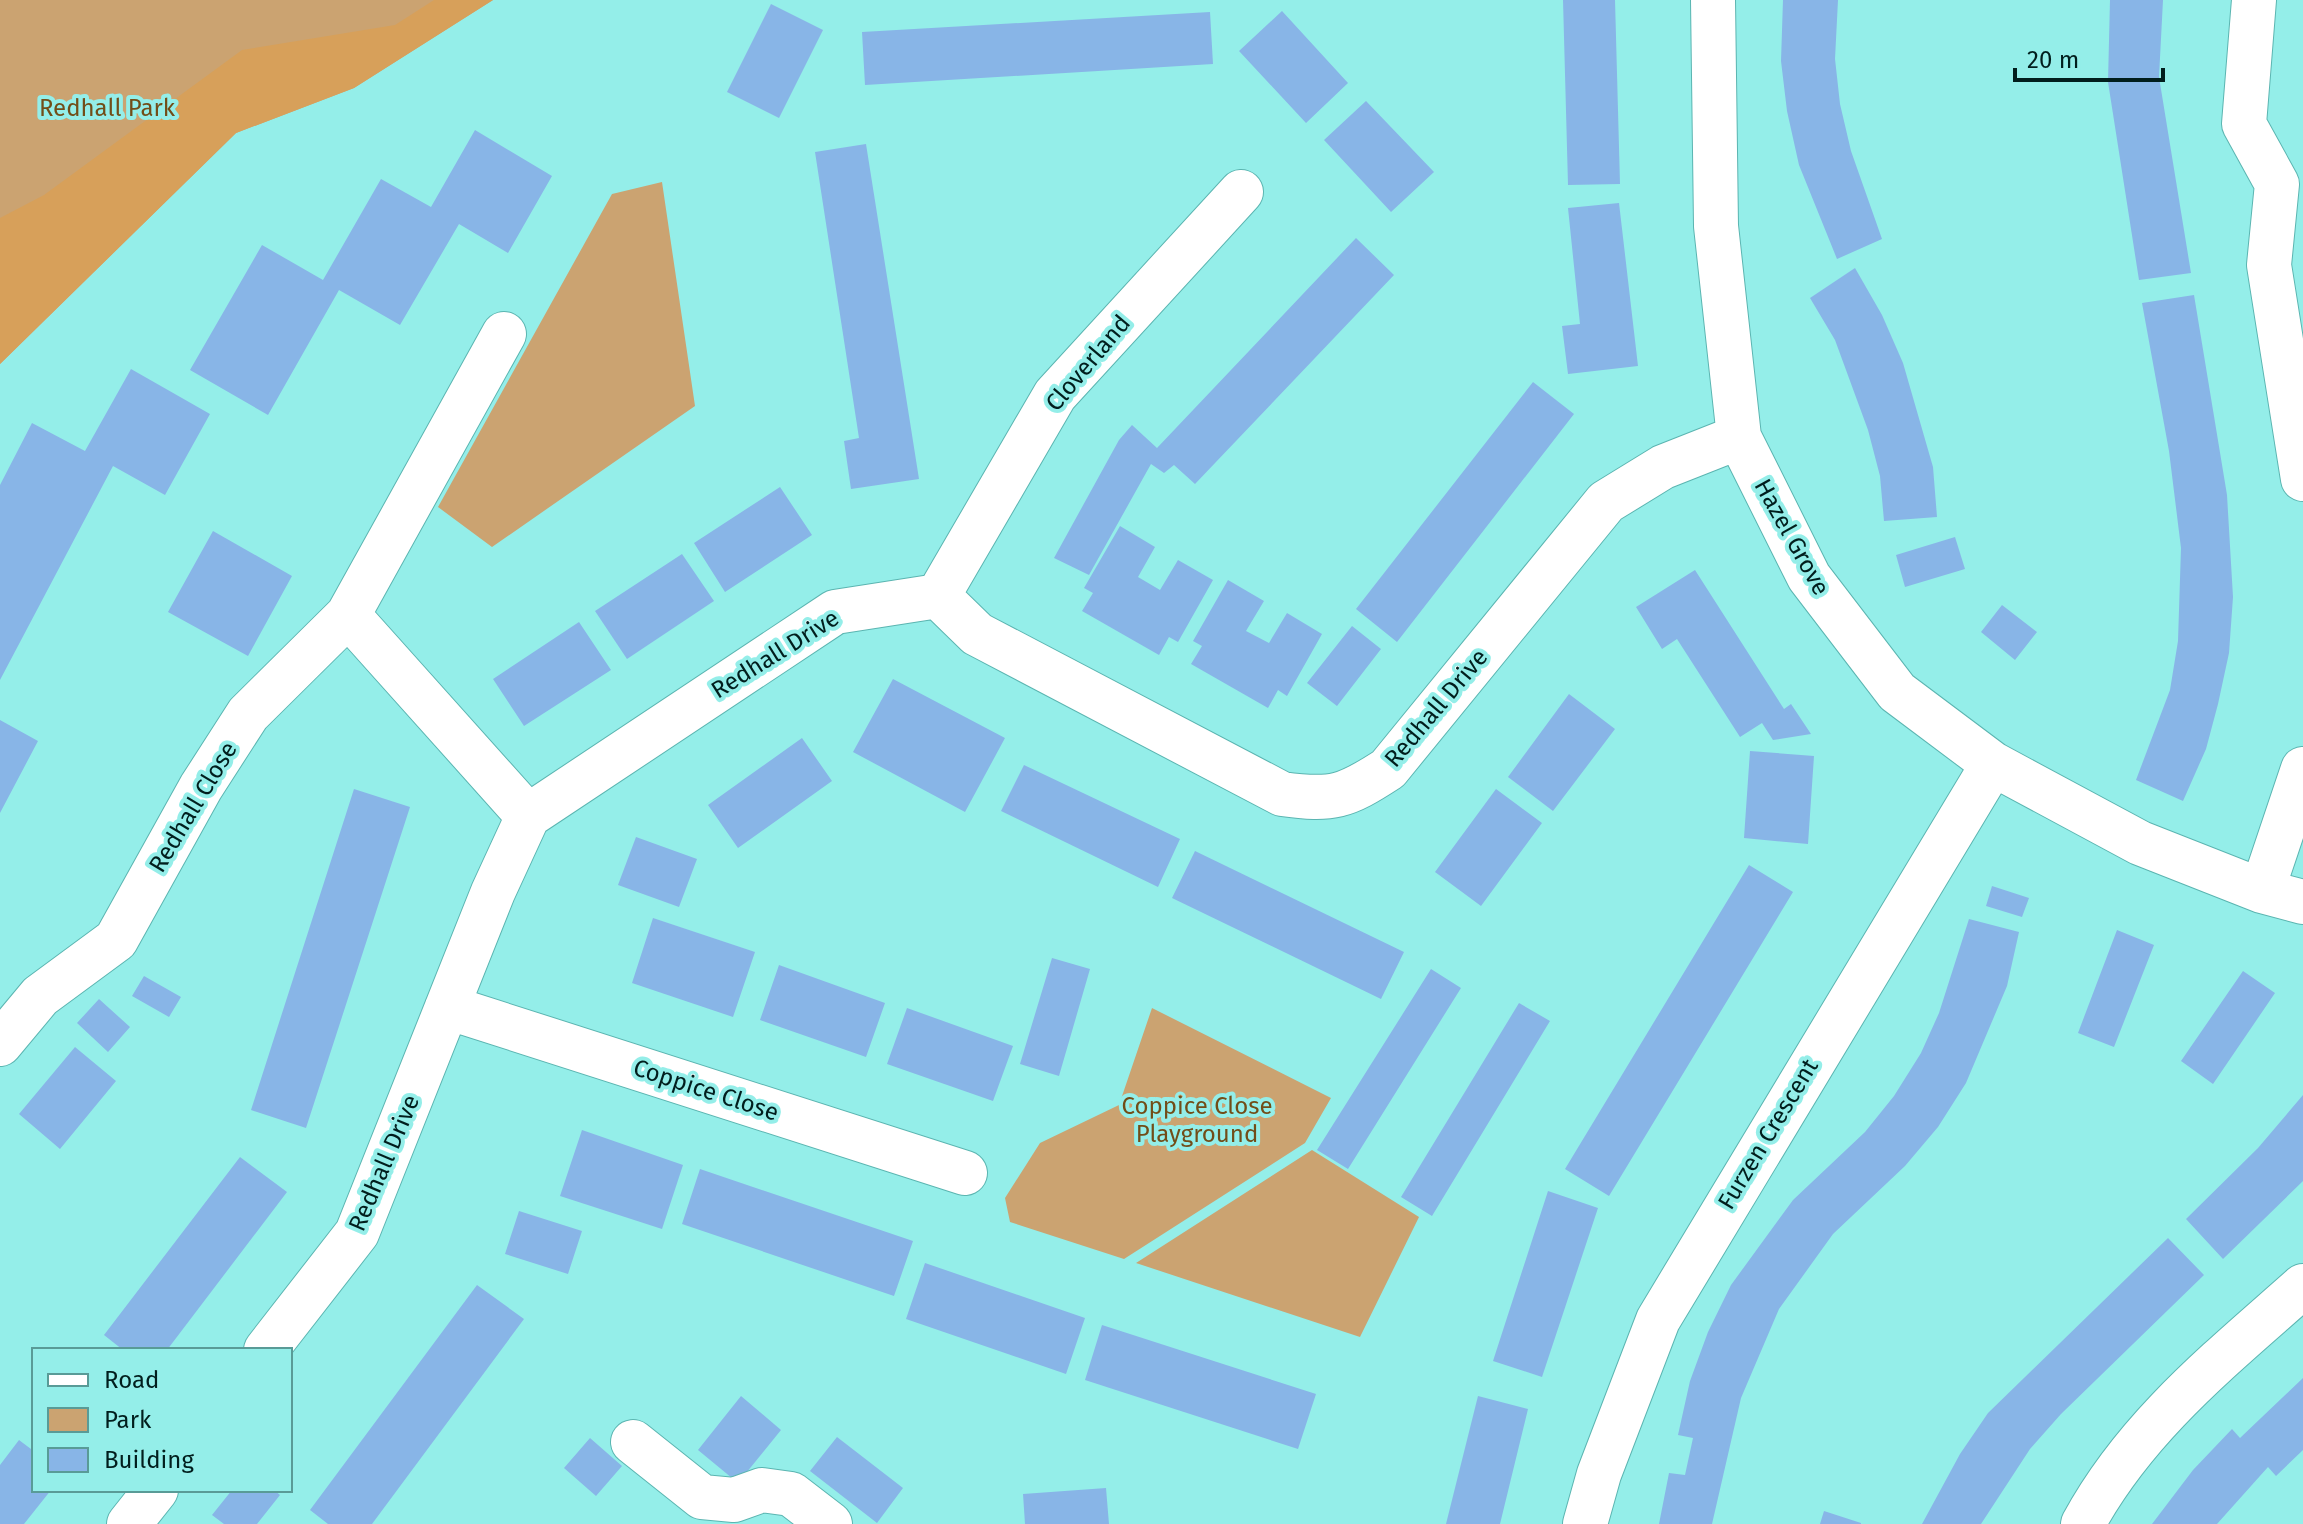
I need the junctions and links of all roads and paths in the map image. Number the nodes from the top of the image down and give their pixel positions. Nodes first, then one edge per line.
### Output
1 (1713, 0) edge
2 (2254, 0) edge
3 (2290, 182) edge
4 (1241, 192) dead end
5 (504, 334) dead end
6 (1739, 437) junction
7 (2303, 479) edge
8 (938, 596) junction
9 (348, 615) junction
10 (1993, 764) junction
11 (2303, 769) edge
12 (528, 816) junction
13 (2262, 891) junction
14 (2303, 902) edge
15 (447, 1007) junction
16 (0, 1044) edge
17 (965, 1173) dead end
18 (2303, 1286) edge
19 (268, 1348) edge
20 (633, 1442) dead end
21 (154, 1492) edge
22 (129, 1524) edge
23 (830, 1524) edge
24 (1585, 1524) edge
25 (2083, 1524) edge

1 - 6 street, Hazel Grove
2 - 3 street
3 - 7 street
4 - 8 street, Cloverland
5 - 9 street, Redhall Close
6 - 8 street, Redhall Drive
6 - 10 street, Hazel Grove
8 - 12 street, Redhall Drive
9 - 12 street
9 - 16 street, Redhall Close
10 - 13 street, Hazel Grove
10 - 24 street, Furzen Crescent
11 - 13 street
12 - 15 street, Redhall Drive
13 - 14 street, Hazel Grove
15 - 17 street, Coppice Close
15 - 19 street, Redhall Drive
18 - 25 street
20 - 23 street
21 - 22 street

